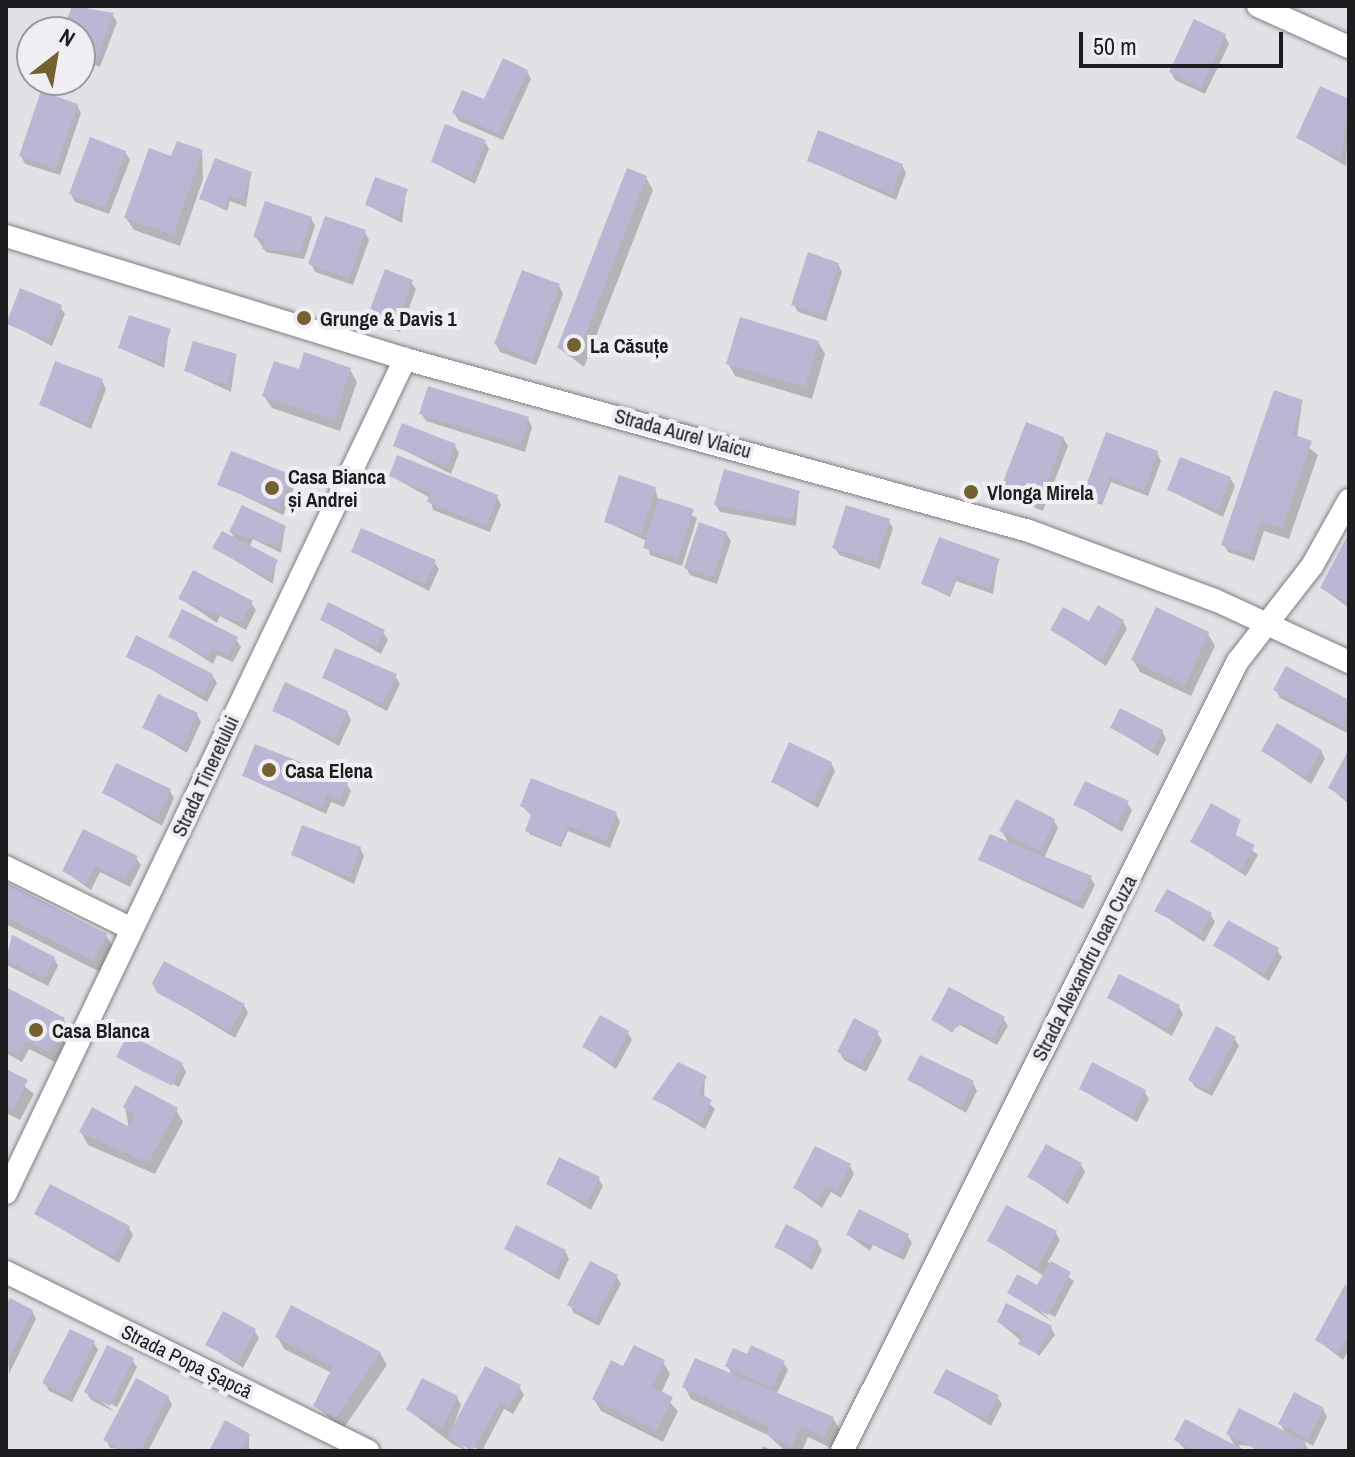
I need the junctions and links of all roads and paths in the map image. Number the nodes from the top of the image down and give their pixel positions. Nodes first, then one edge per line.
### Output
1 (1258, 6) edge
2 (1349, 47) edge
3 (6, 236) edge
4 (405, 359) junction
5 (1349, 500) edge
6 (1265, 621) junction
7 (1349, 662) edge
8 (6, 867) edge
9 (132, 929) junction
10 (6, 1193) edge
11 (6, 1272) edge
12 (368, 1451) edge
13 (842, 1451) edge

1 - 2 street
3 - 4 street, Strada Aurel Vlaicu
4 - 6 street, Strada Aurel Vlaicu
4 - 9 street, Strada Tineretului
5 - 6 street, Strada Alexandru Ioan Cuza
6 - 7 street, Strada Aurel Vlaicu
6 - 13 street, Strada Alexandru Ioan Cuza
8 - 9 street
9 - 10 street, Strada Tineretului
11 - 12 street, Strada Popa Șapcă

